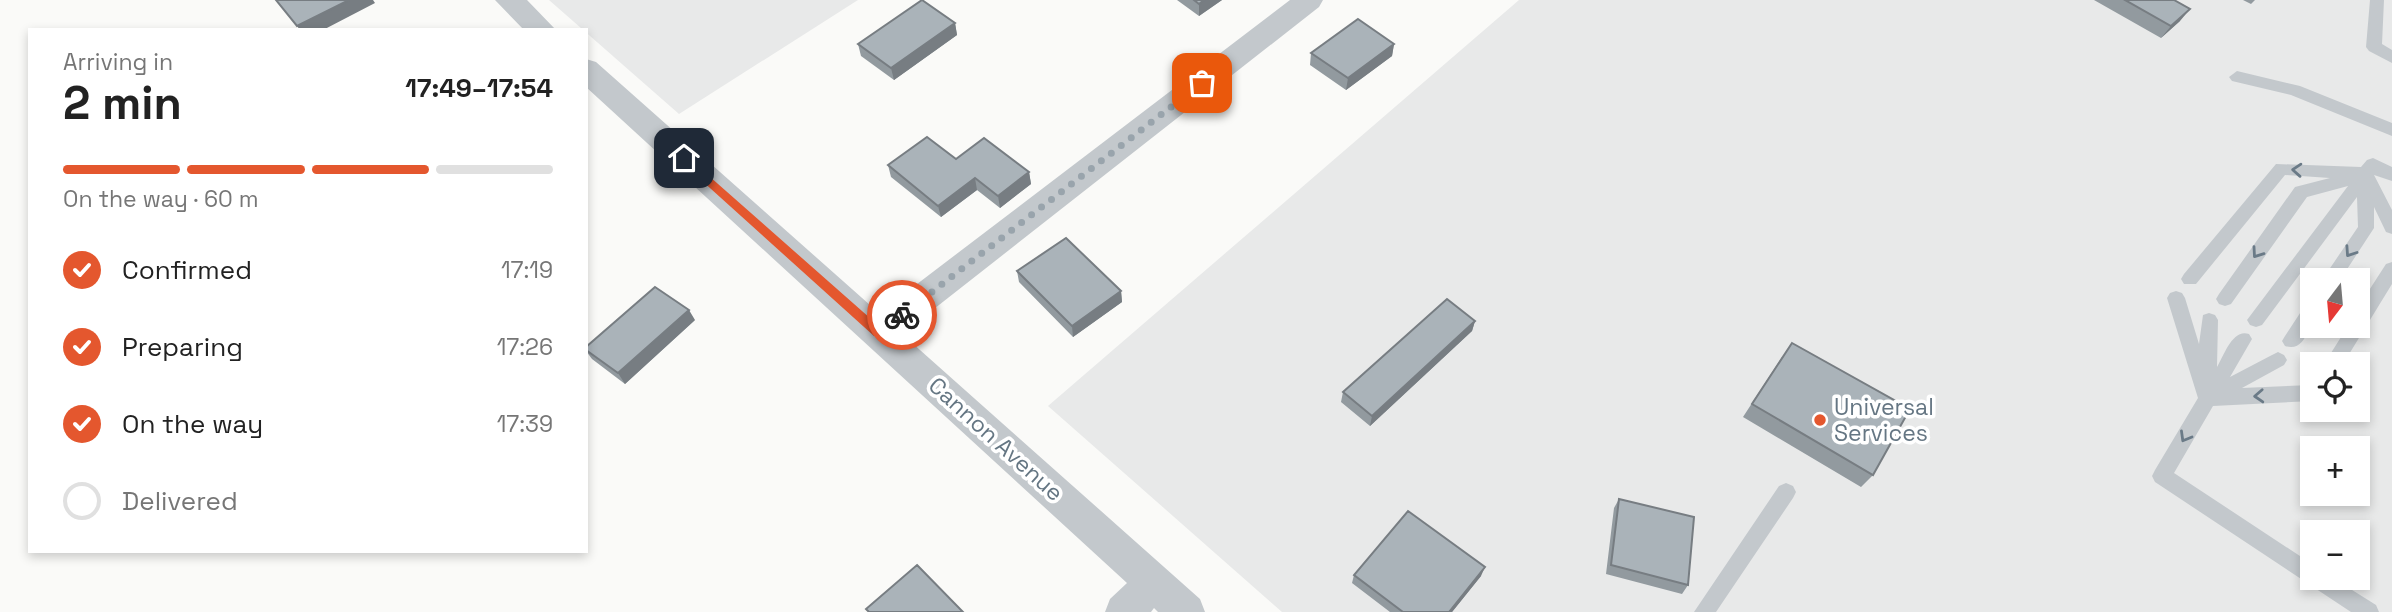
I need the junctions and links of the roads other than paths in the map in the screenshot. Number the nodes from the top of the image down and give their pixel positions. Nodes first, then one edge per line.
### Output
1 (509, 0) edge
2 (1309, 0) edge
3 (2377, 0) edge
4 (540, 28) edge
5 (2392, 57) edge
6 (588, 72) edge
7 (2238, 78) dead end
8 (2392, 130) edge
9 (2369, 169) junction
10 (2392, 175) edge
11 (2392, 227) edge
12 (2339, 268) edge
13 (2392, 269) edge
14 (2190, 279) dead end
15 (2176, 298) dead end
16 (2225, 299) dead end
17 (2370, 304) edge
18 (2209, 320) dead end
19 (2256, 320) dead end
20 (2300, 327) edge
21 (878, 333) junction
22 (2243, 339) dead end
23 (2291, 341) dead end
24 (2277, 360) dead end
25 (2300, 394) edge
26 (2207, 398) junction
27 (1786, 492) dead end
28 (2300, 567) edge
29 (1154, 583) junction
30 (2334, 590) edge
31 (1124, 612) edge
32 (1186, 612) edge
33 (1704, 612) edge
34 (2368, 612) edge

1 - 4 street
2 - 21 street
3 - 5 lane
6 - 21 street, Cannon Avenue
7 - 8 lane
9 - 10 lane
9 - 11 lane
9 -> 12 lane
9 -> 14 lane
9 -> 16 lane
9 - 19 lane
13 - 17 lane
15 - 26 lane
18 - 26 lane
20 - 23 lane
21 - 29 street, Cannon Avenue
22 - 26 lane
24 - 26 lane
25 -> 26 lane
26 -> 28 lane
27 - 33 lane
29 - 31 street
29 - 32 street, Cannon Avenue
30 - 34 lane

